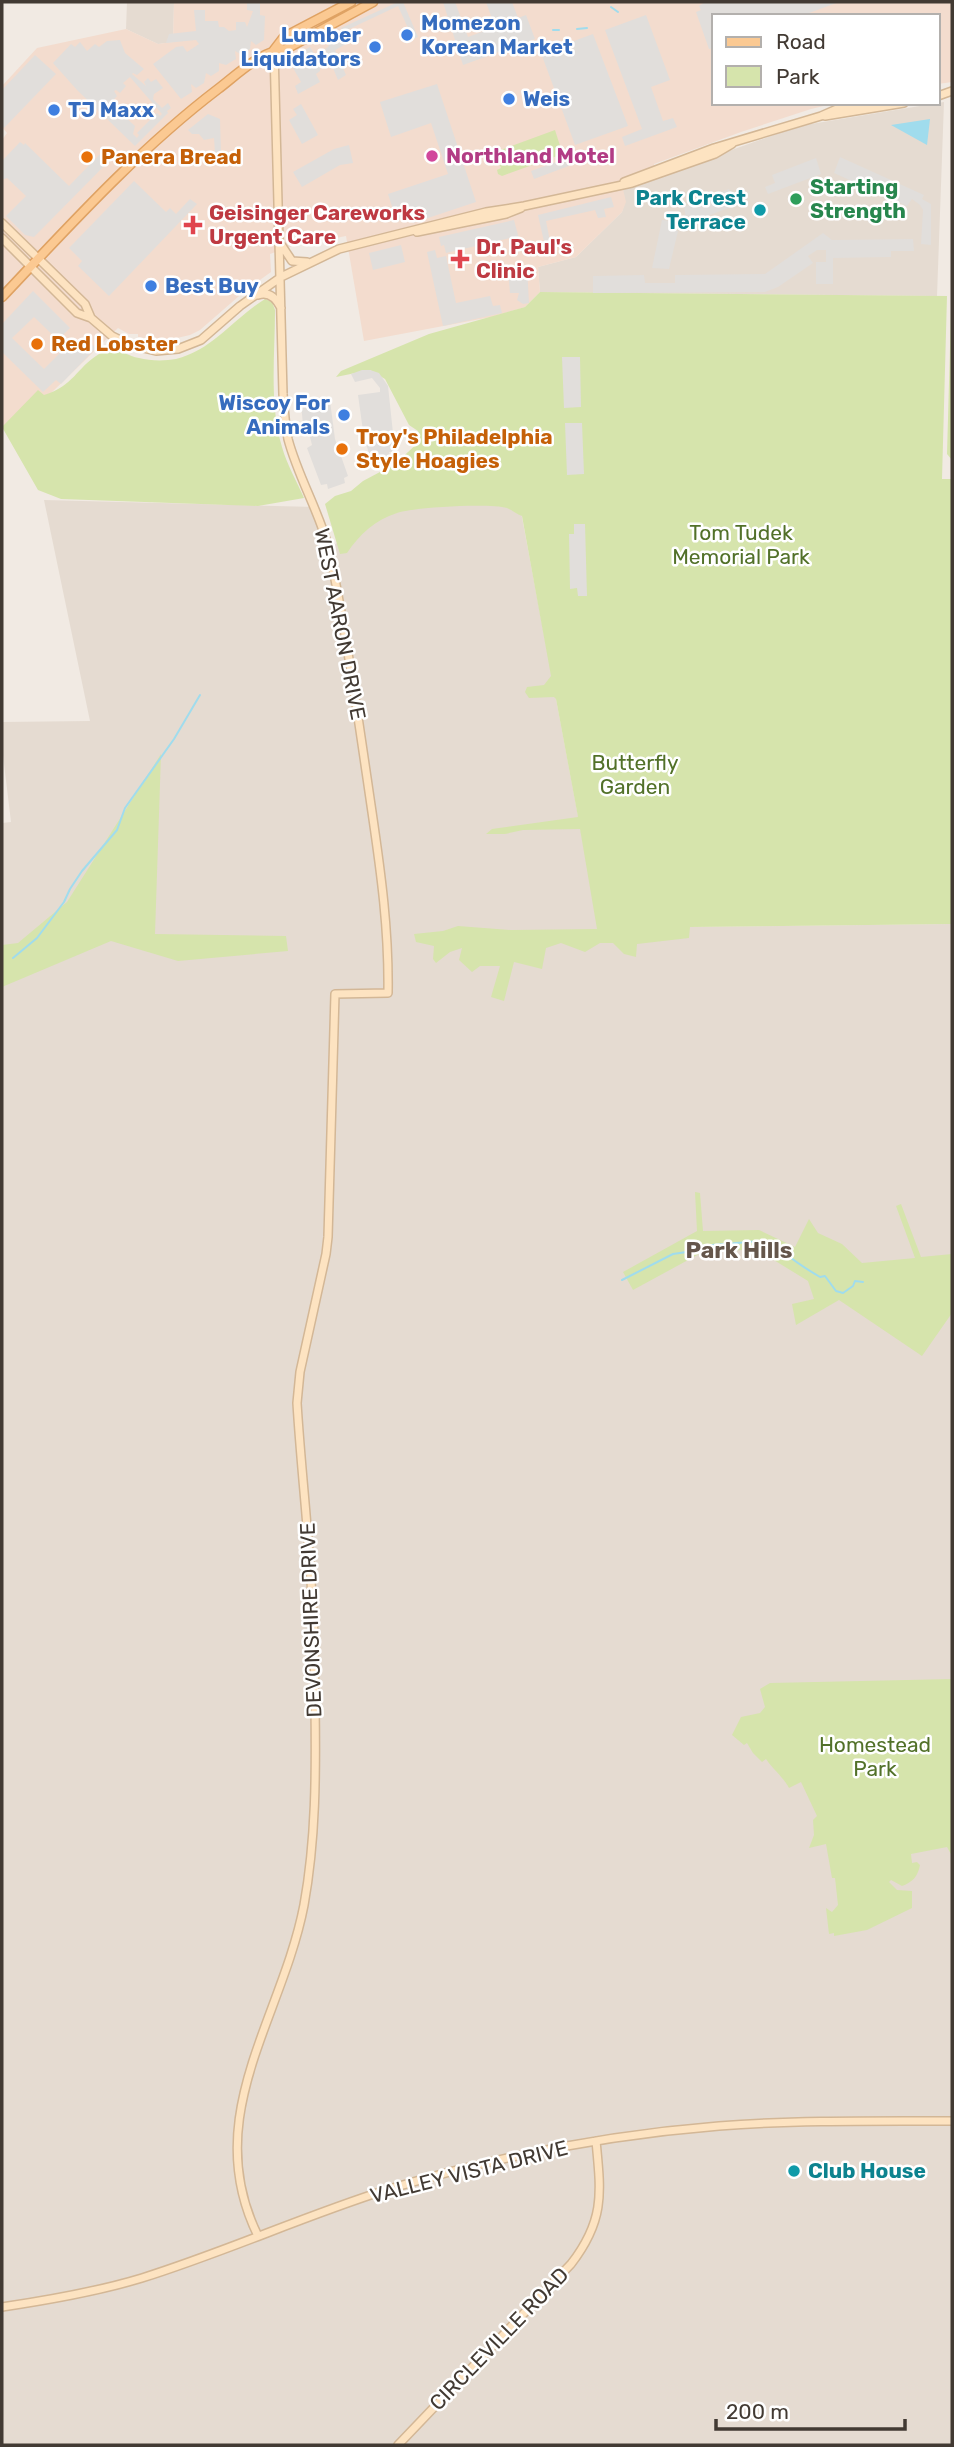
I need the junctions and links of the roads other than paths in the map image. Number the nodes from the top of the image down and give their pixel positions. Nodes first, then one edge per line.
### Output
1 (351, 2) edge
2 (373, 2) edge
3 (274, 50) junction
4 (859, 105) edge
5 (891, 105) edge
6 (821, 116) junction
7 (2, 223) edge
8 (2, 239) edge
9 (279, 239) junction
10 (38, 258) junction
11 (311, 261) junction
12 (30, 267) junction
13 (281, 277) junction
14 (254, 296) junction
15 (2, 297) edge
16 (281, 309) junction
17 (91, 318) junction
18 (335, 994) joint
19 (952, 2121) edge
20 (596, 2141) junction
21 (258, 2236) junction
22 (2, 2307) edge
23 (398, 2445) edge

1 - 3 main road
2 - 3 main road
3 - 9 street, WEST AARON DRIVE
3 - 10 main road
4 - 6 street
5 - 6 street
6 - 11 street
7 - 10 street
8 - 12 street
9 - 11 street
9 - 13 street, WEST AARON DRIVE
10 - 12 main road
10 - 17 street
11 - 13 street
12 - 15 main road
12 - 17 street
13 - 14 street
13 - 16 street, WEST AARON DRIVE
14 - 16 street
14 - 17 street
16 - 18 street, WEST AARON DRIVE
18 - 21 street, DEVONSHIRE DRIVE
19 - 20 street, VALLEY VISTA DRIVE
20 - 21 street, VALLEY VISTA DRIVE
20 - 23 street, CIRCLEVILLE ROAD
21 - 22 street, VALLEY VISTA DRIVE

